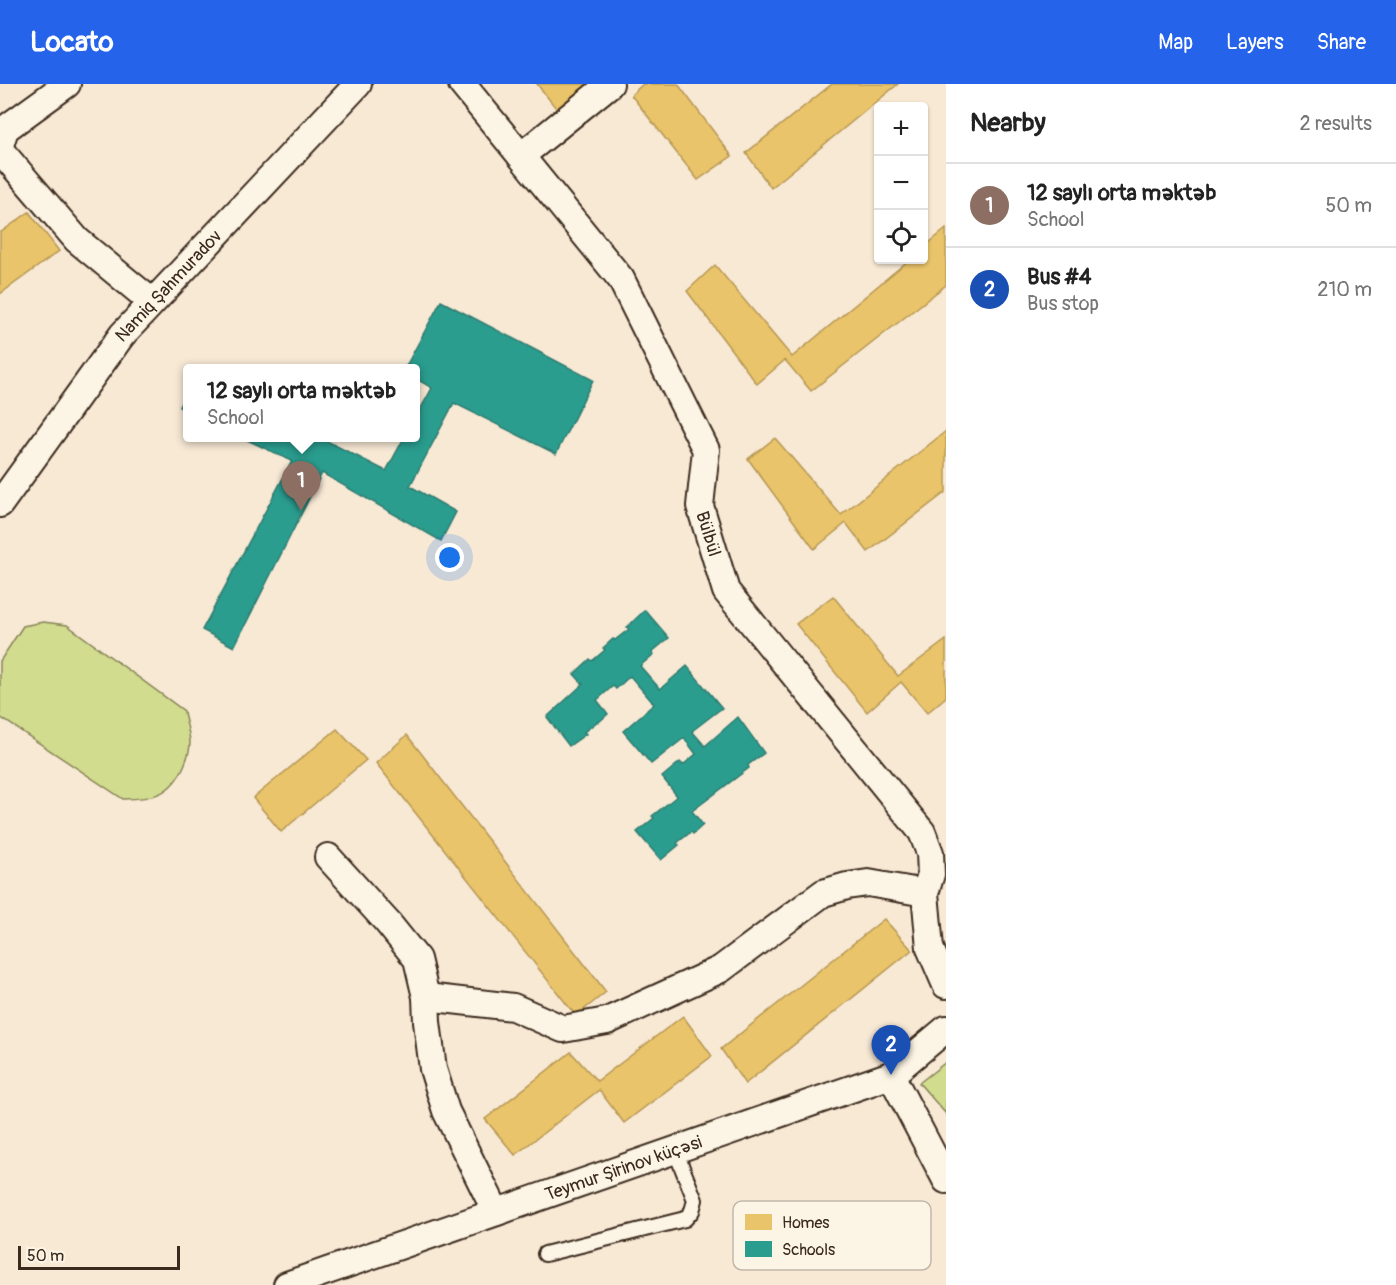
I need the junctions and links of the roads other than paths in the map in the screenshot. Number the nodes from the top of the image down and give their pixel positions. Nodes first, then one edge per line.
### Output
1 (67, 84) edge
2 (358, 84) edge
3 (462, 84) edge
4 (610, 84) edge
5 (0, 145) edge
6 (0, 150) edge
7 (521, 156) junction
8 (152, 303) junction
9 (0, 504) edge
10 (328, 857) dead end
11 (925, 893) junction
12 (946, 985) edge
13 (426, 997) junction
14 (946, 1029) edge
15 (891, 1075) junction
16 (675, 1150) junction
17 (946, 1179) edge
18 (496, 1212) junction
19 (545, 1254) dead end
20 (287, 1285) edge

1 - 5 street
2 - 8 street, Namiq Şahmuradov
3 - 7 street, Bülbül
4 - 7 street
6 - 8 street
7 - 11 street, Bülbül
8 - 9 street, Namiq Şahmuradov
10 - 13 street
11 - 12 street, Bülbül
11 - 13 street
13 - 18 street
14 - 15 street, Teymur Şirinov küçəsi
15 - 16 street, Teymur Şirinov küçəsi
15 - 17 street
16 - 18 street, Teymur Şirinov küçəsi
16 - 19 lane
18 - 20 street, Teymur Şirinov küçəsi

